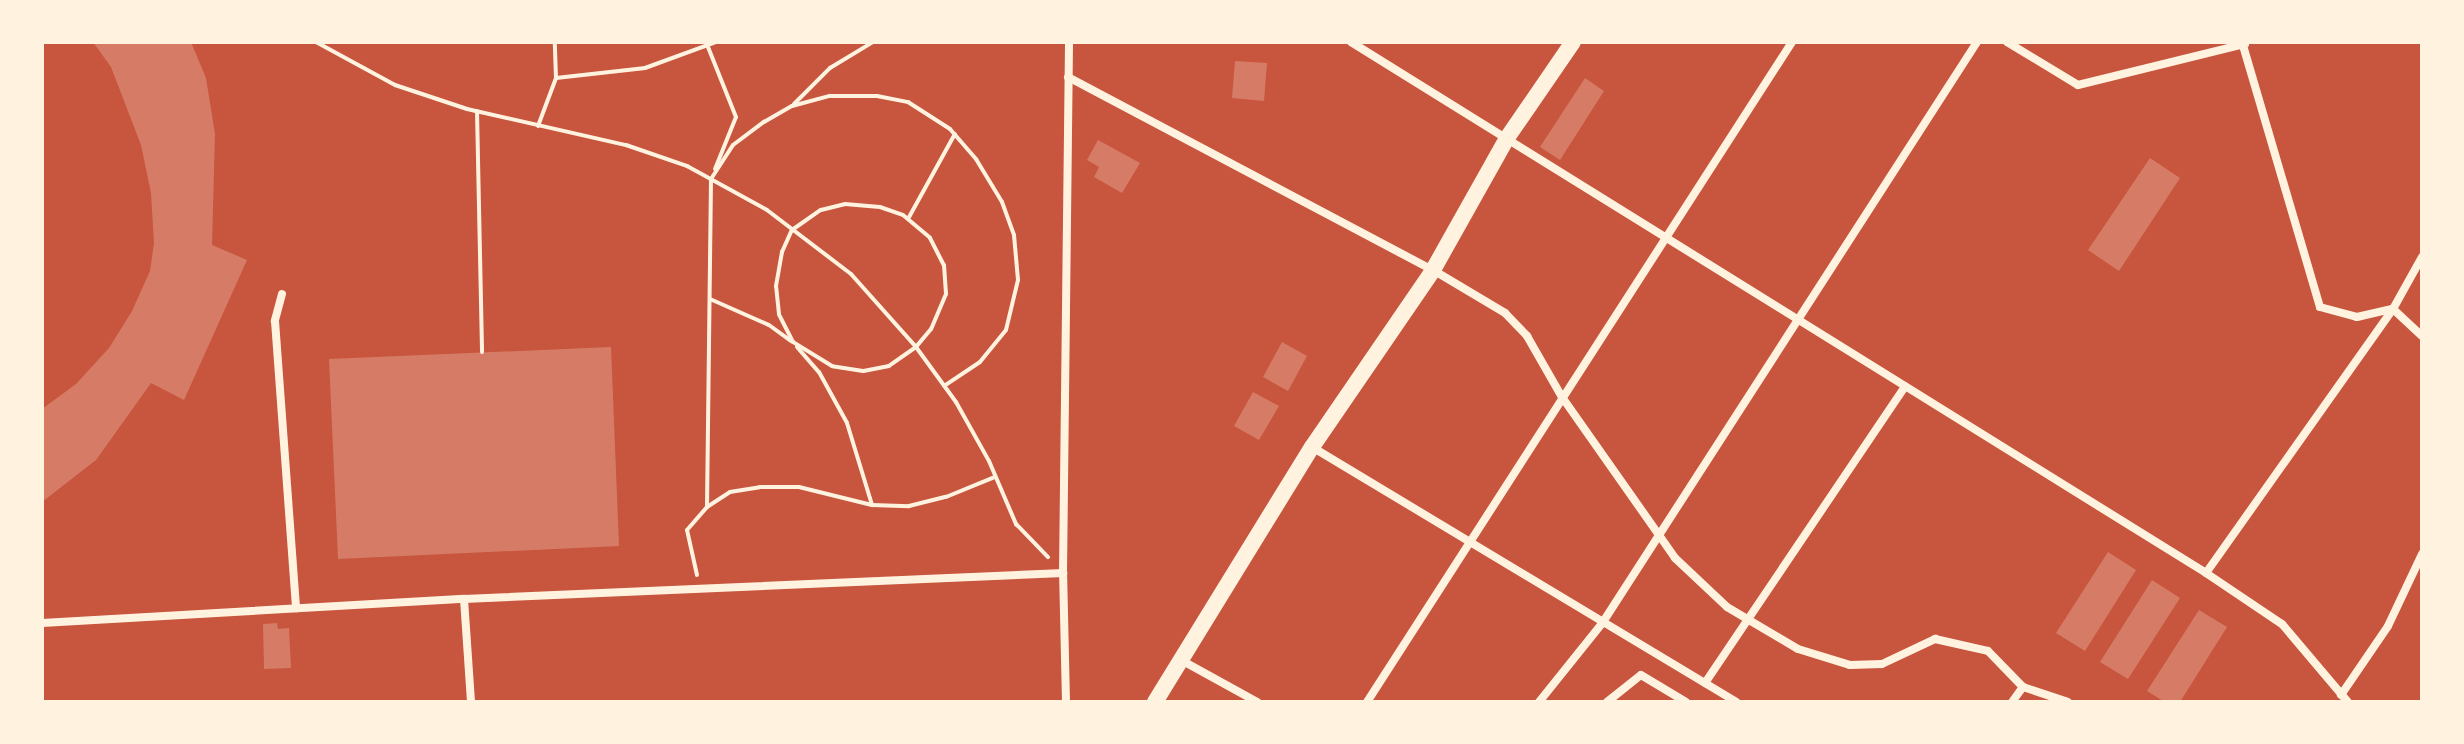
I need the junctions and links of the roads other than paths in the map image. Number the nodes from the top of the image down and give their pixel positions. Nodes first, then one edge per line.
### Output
1 (1069, 42) edge
2 (1351, 42) edge
3 (1573, 42) edge
4 (1792, 42) edge
5 (1977, 42) edge
6 (2007, 42) edge
7 (2244, 43) edge
8 (1068, 77) junction
9 (1507, 138) junction
10 (1664, 238) junction
11 (2422, 257) edge
12 (1433, 270) junction
13 (282, 294) dead end
14 (2393, 309) junction
15 (1798, 320) junction
16 (2422, 336) edge
17 (1905, 386) junction
18 (1562, 397) junction
19 (1312, 447) junction
20 (1659, 536) junction
21 (1470, 541) junction
22 (2422, 554) edge
23 (1063, 573) junction
24 (2206, 573) junction
25 (464, 599) junction
26 (296, 608) junction
27 (1747, 619) junction
28 (1603, 622) junction
29 (42, 623) edge
30 (1181, 660) junction
31 (1705, 683) junction
32 (2023, 687) junction
33 (2345, 698) edge
34 (471, 702) edge
35 (1066, 702) edge
36 (1155, 702) edge
37 (1257, 702) edge
38 (1367, 702) edge
39 (1539, 702) edge
40 (1607, 702) edge
41 (1686, 702) edge
42 (1736, 702) edge
43 (2012, 702) edge
44 (2068, 702) edge

1 - 8 street
2 - 9 street
3 - 9 main road
4 - 10 street
5 - 15 street
6 - 7 street
7 - 14 street
8 - 12 street
8 - 23 street
9 - 10 street
9 - 12 main road
10 - 15 street
10 - 18 street
11 - 14 street
12 - 18 street
12 - 19 main road
13 - 26 street
14 - 16 street
14 - 24 street
15 - 17 street
15 - 20 street
17 - 24 street
17 - 27 street
18 - 20 street
18 - 21 street
19 - 21 street
19 - 30 main road
20 - 27 street
20 - 28 street
21 - 28 street
21 - 38 street
22 - 33 street
23 - 25 street
23 - 35 street
24 - 33 street
25 - 26 street
25 - 34 street
26 - 29 street
27 - 31 street
27 - 32 street
28 - 31 street
28 - 39 street
30 - 36 main road
30 - 37 street
31 - 42 street
32 - 43 street
32 - 44 street
40 - 41 street

